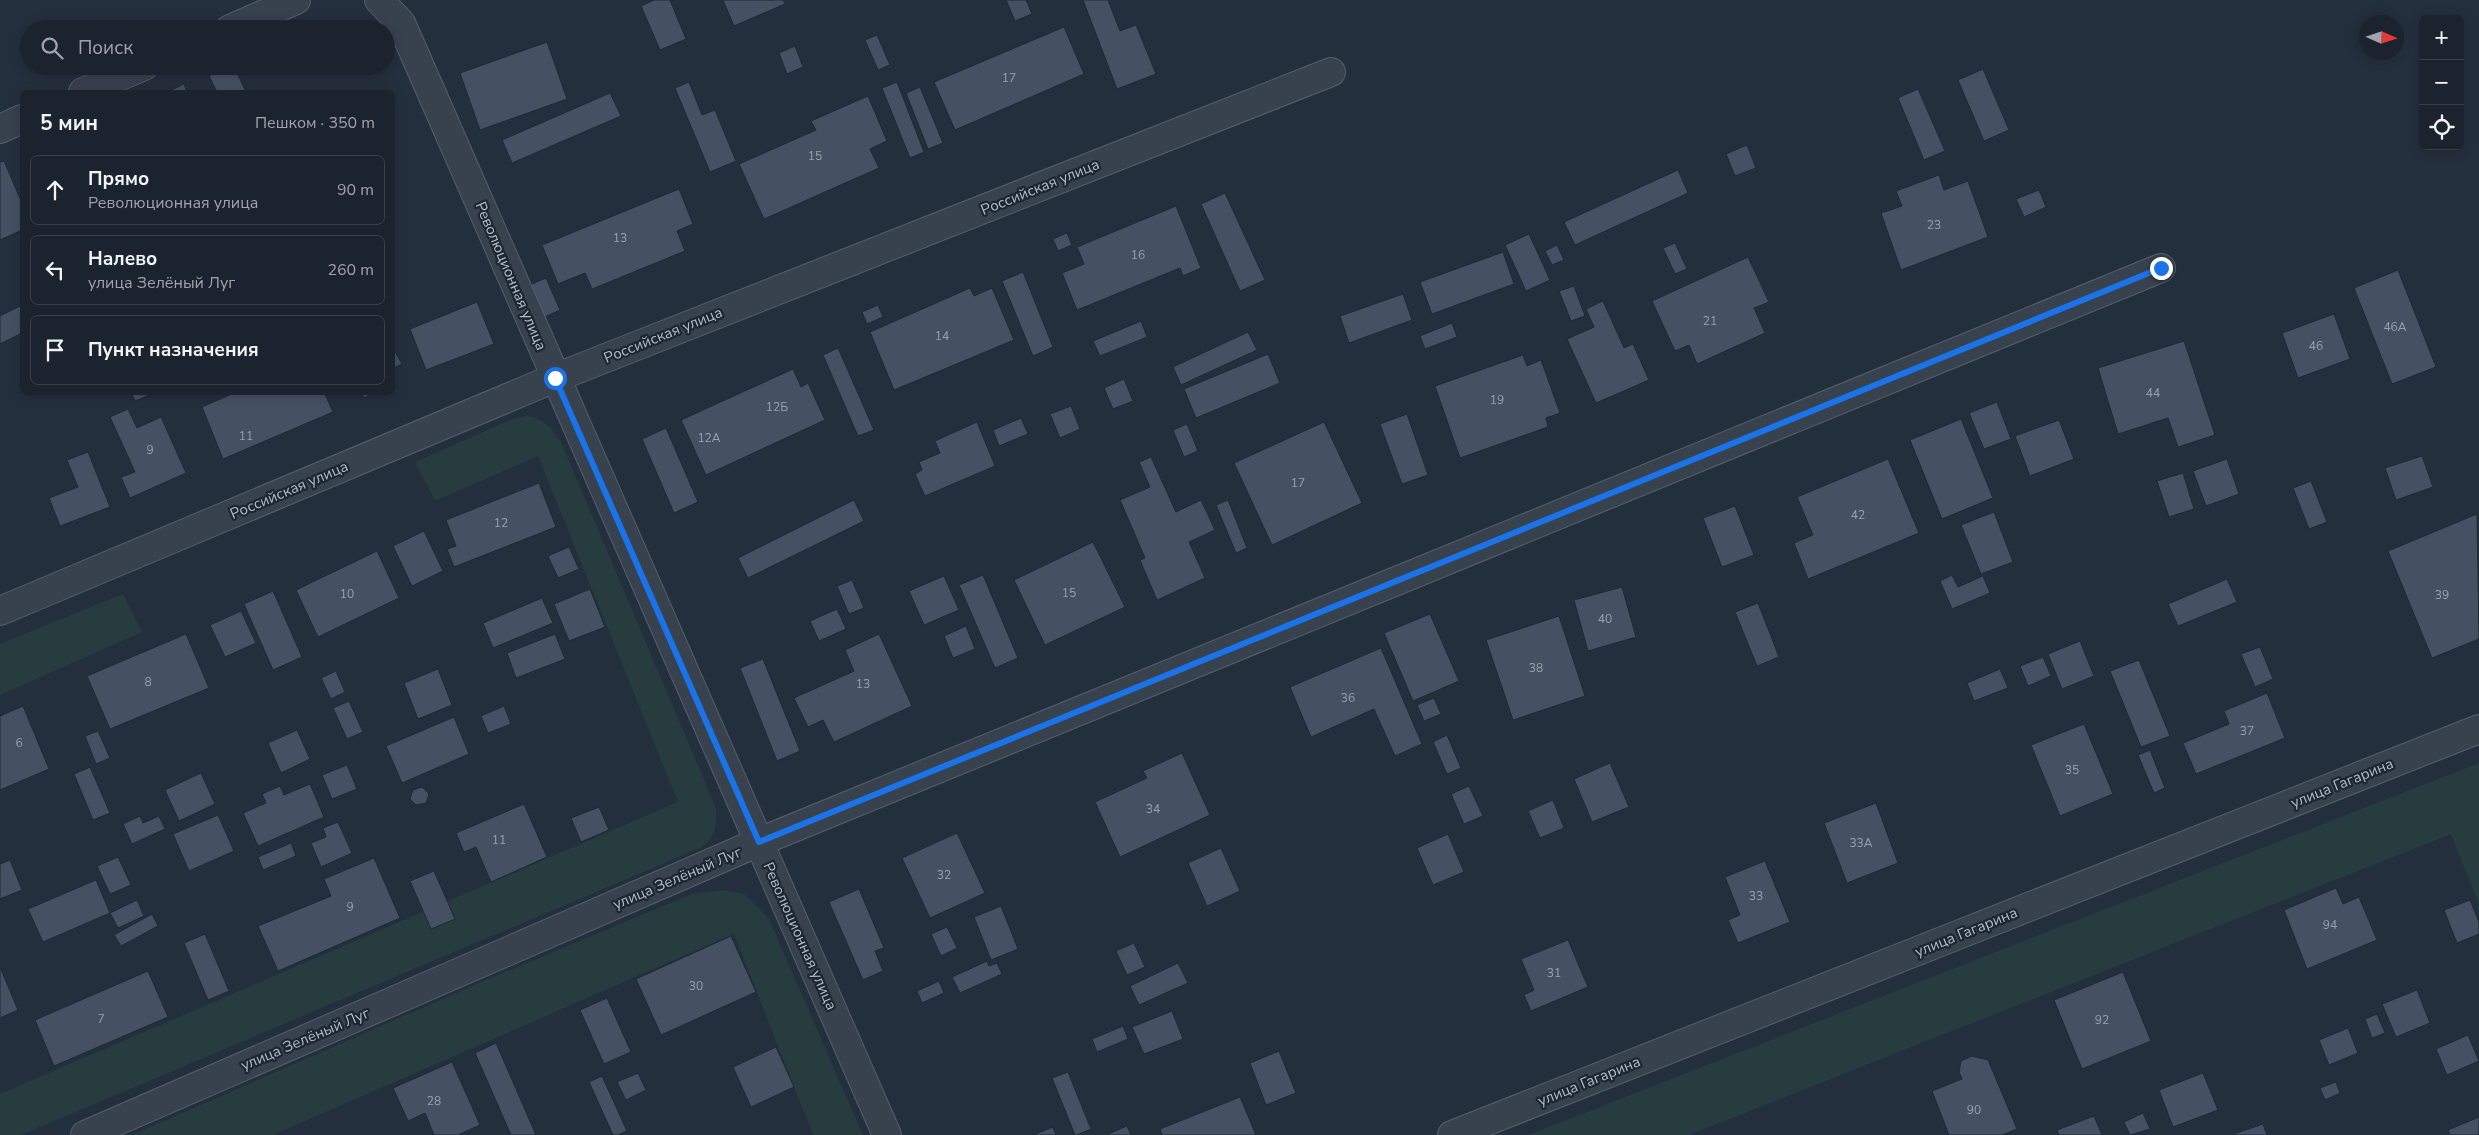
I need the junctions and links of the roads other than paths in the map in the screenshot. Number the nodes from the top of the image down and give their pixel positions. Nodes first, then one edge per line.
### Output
1 (296, 0) edge
2 (379, 0) edge
3 (250, 20) edge
4 (1331, 72) dead end
5 (123, 75) edge
6 (88, 90) edge
7 (20, 120) edge
8 (0, 129) edge
9 (2161, 268) dead end
10 (555, 378) junction
11 (0, 611) edge
12 (2479, 729) edge
13 (759, 842) junction
14 (85, 1135) edge
15 (887, 1135) edge
16 (1452, 1135) edge

1 - 3 street
2 - 10 street, Революционная улица
4 - 10 street, Российская улица
5 - 6 street
7 - 8 street
9 - 13 street, улица Зелёный Луг
10 - 11 street, Российская улица
10 - 13 street, Революционная улица
12 - 16 street, улица Гагарина
13 - 14 street, улица Зелёный Луг
13 - 15 street, Революционная улица

